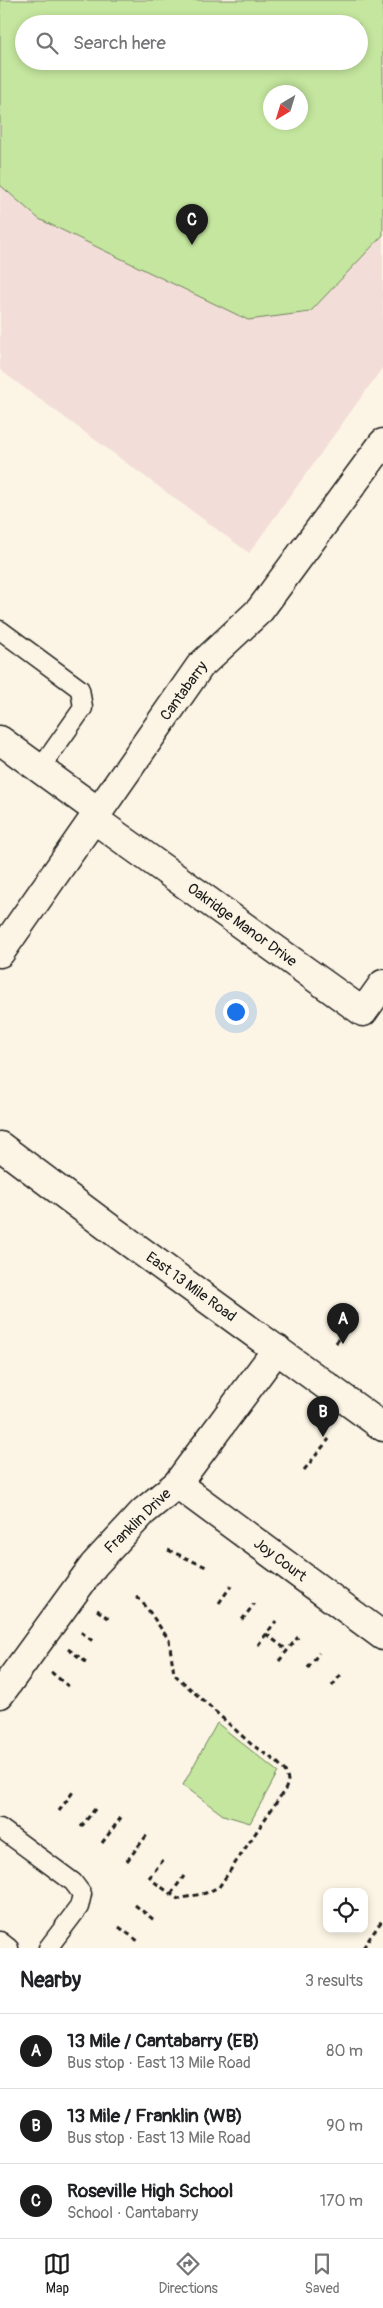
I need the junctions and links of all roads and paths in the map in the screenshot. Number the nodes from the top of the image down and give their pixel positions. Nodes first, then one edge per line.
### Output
1 (383, 443) edge
2 (0, 630) edge
3 (0, 740) edge
4 (40, 769) junction
5 (96, 815) junction
6 (0, 953) edge
7 (379, 999) edge
8 (0, 1146) edge
9 (358, 1314) dead end
10 (336, 1343) dead end
11 (277, 1349) junction
12 (383, 1427) edge
13 (329, 1439) dead end
14 (304, 1470) dead end
15 (177, 1484) junction
16 (168, 1550) dead end
17 (206, 1567) dead end
18 (231, 1586) dead end
19 (136, 1597) dead end
20 (219, 1602) dead end
21 (254, 1604) dead end
22 (96, 1609) dead end
23 (111, 1620) dead end
24 (242, 1620) dead end
25 (276, 1620) dead end
26 (266, 1634) junction
27 (383, 1636) edge
28 (298, 1637) dead end
29 (258, 1645) dead end
30 (66, 1648) dead end
31 (287, 1650) junction
32 (319, 1653) dead end
33 (279, 1661) dead end
34 (86, 1662) dead end
35 (308, 1668) dead end
36 (49, 1671) dead end
37 (343, 1672) dead end
38 (68, 1686) dead end
39 (332, 1686) dead end
40 (0, 1694) edge
41 (73, 1792) dead end
42 (95, 1809) dead end
43 (59, 1810) dead end
44 (122, 1816) dead end
45 (81, 1827) dead end
46 (0, 1828) edge
47 (147, 1835) dead end
48 (102, 1842) dead end
49 (163, 1860) dead end
50 (127, 1861) dead end
51 (184, 1876) dead end
52 (149, 1878) dead end
53 (154, 1881) dead end
54 (171, 1894) junction
55 (135, 1905) dead end
56 (383, 1919) edge
57 (154, 1920) dead end
58 (120, 1927) dead end
59 (0, 1941) edge
60 (138, 1941) dead end
61 (9, 1948) edge
62 (48, 1948) edge
63 (363, 1948) edge

1 - 5 street, Cantabarry
2 - 4 lane
3 - 4 street
4 - 5 street
5 - 6 street, Cantabarry
5 - 7 street, Oakridge Manor Drive
8 - 11 street, East 13 Mile Road
9 - 10 path
11 - 12 street, East 13 Mile Road
11 - 15 street, Franklin Drive
13 - 14 path
15 - 27 street, Joy Court
15 - 40 street, Franklin Drive
16 - 17 path
18 - 20 path
19 - 54 path
21 - 24 path
22 - 23 path
25 - 26 path
26 - 29 path
26 - 31 path
28 - 31 path
30 - 34 path
31 - 33 path
32 - 35 path
36 - 38 path
37 - 39 path
41 - 43 path
42 - 45 path
44 - 48 path
46 - 62 lane
47 - 50 path
49 - 52 path
51 - 54 path
53 - 54 path
55 - 57 path
56 - 63 path
58 - 60 path
59 - 61 lane

